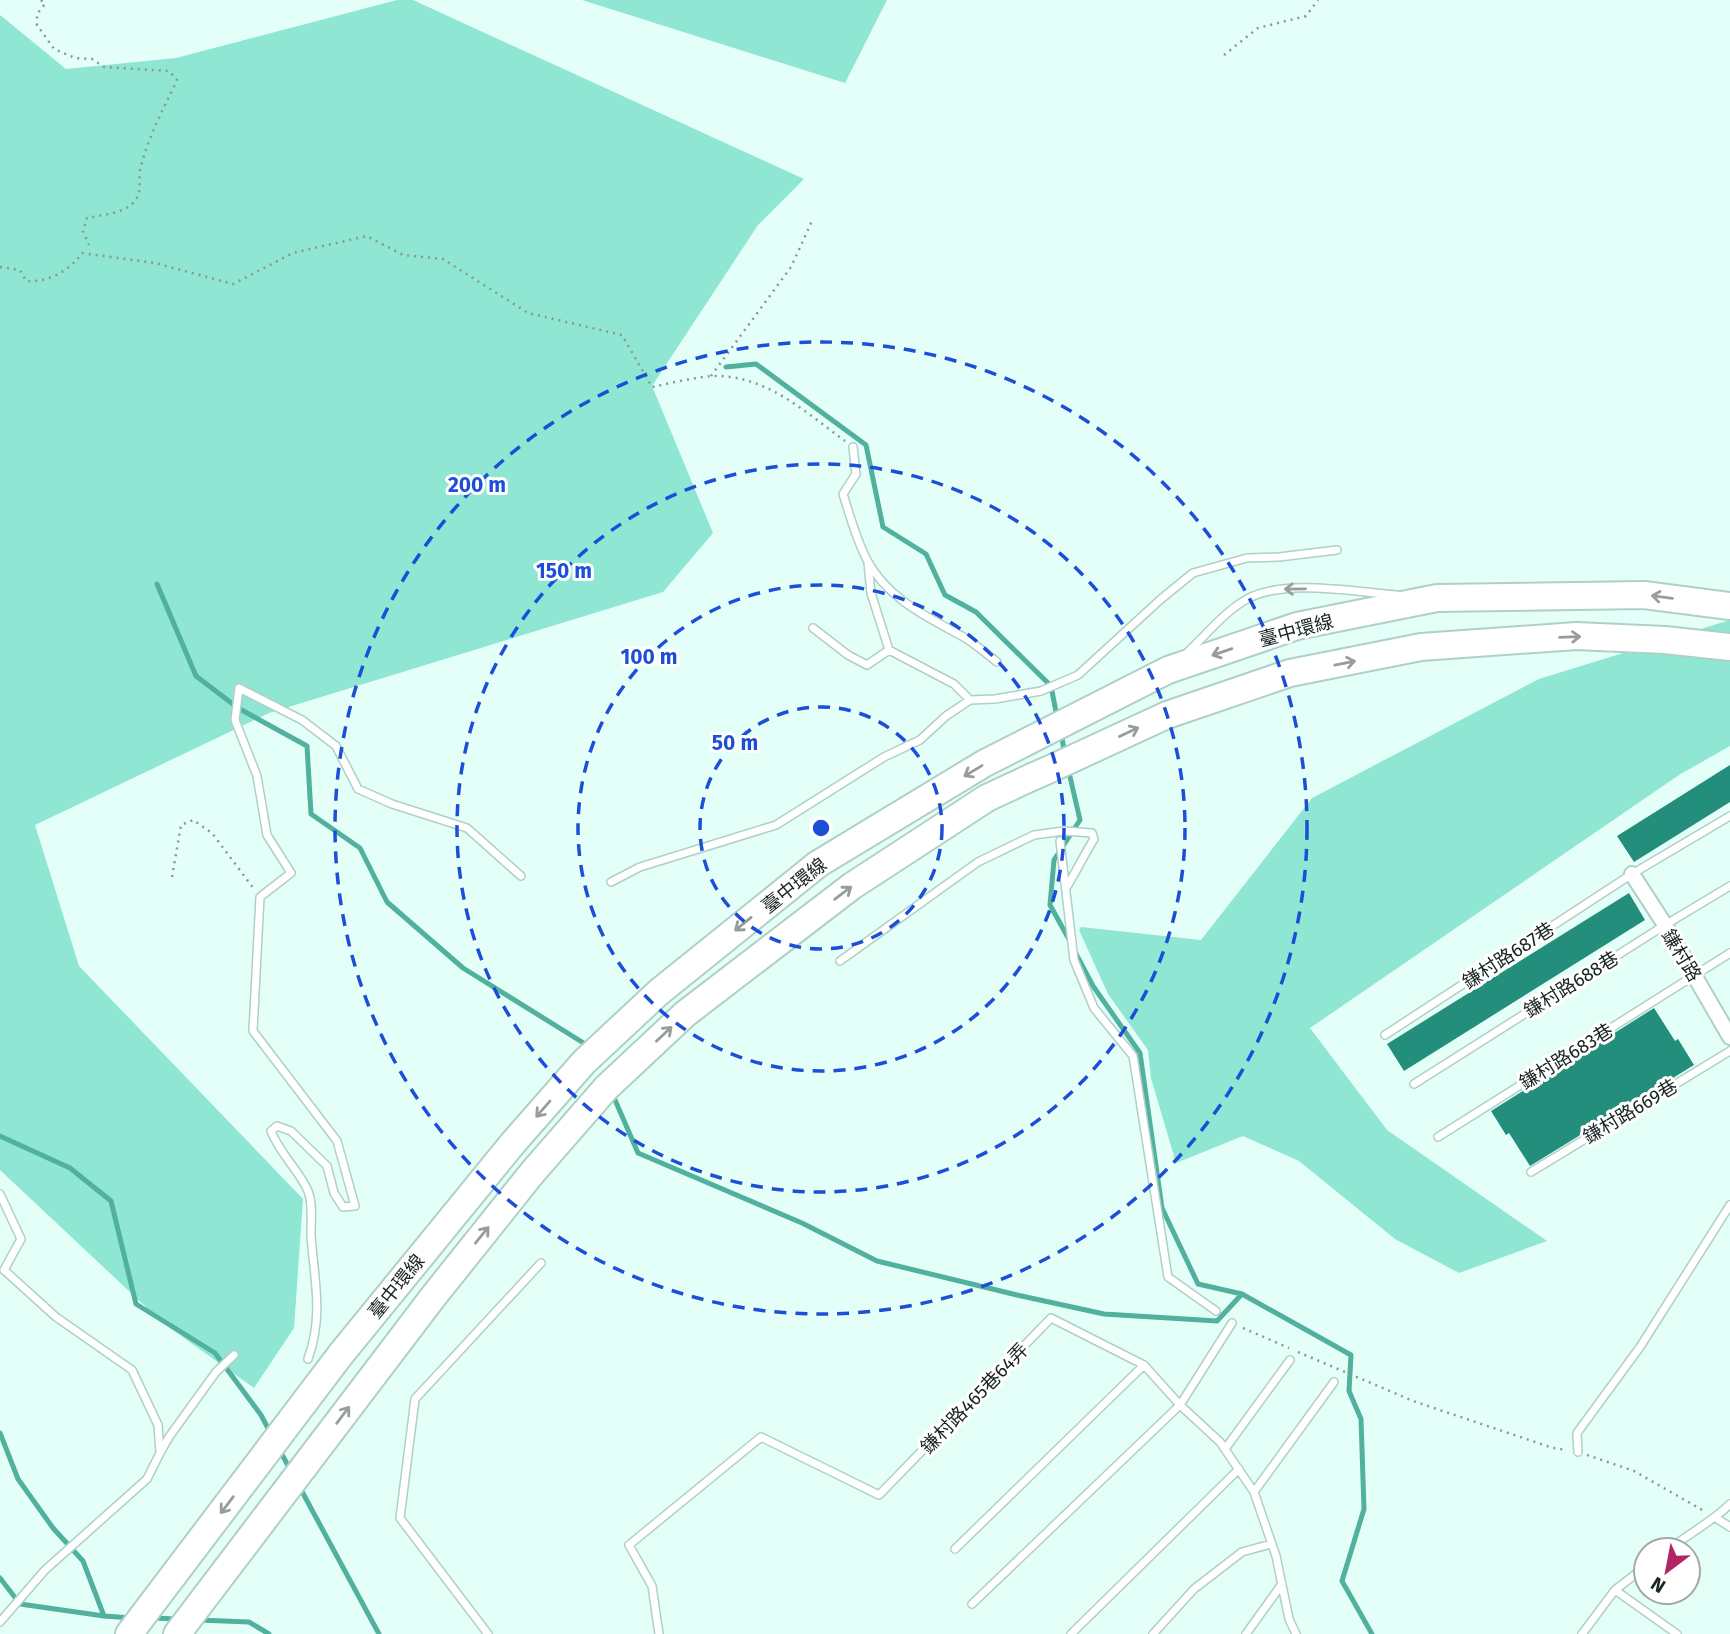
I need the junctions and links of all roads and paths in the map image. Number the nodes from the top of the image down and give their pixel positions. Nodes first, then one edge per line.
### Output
1 (41, 0) edge
2 (1318, 0) edge
3 (1224, 55) dead end
4 (812, 220) dead end
5 (89, 245) dead end
6 (0, 267) edge
7 (711, 376) junction
8 (853, 447) joint
9 (1337, 550) dead end
10 (868, 562) junction
11 (1437, 598) junction
12 (1730, 606) edge
13 (813, 628) dead end
14 (1730, 647) edge
15 (889, 650) junction
16 (997, 662) dead end
17 (1168, 670) junction
18 (970, 700) junction
19 (1730, 816) edge
20 (1060, 841) dead end
21 (1632, 874) junction
22 (521, 876) dead end
23 (172, 877) dead end
24 (611, 882) dead end
25 (1730, 886) edge
26 (1066, 888) junction
27 (260, 897) junction
28 (1665, 925) junction
29 (1730, 953) edge
30 (840, 961) dead end
31 (1694, 975) junction
32 (1385, 1035) dead end
33 (1730, 1037) edge
34 (1730, 1051) edge
35 (1414, 1084) dead end
36 (1438, 1137) dead end
37 (1531, 1172) dead end
38 (0, 1194) edge
39 (1730, 1205) edge
40 (541, 1263) dead end
41 (2, 1268) edge
42 (1216, 1311) dead end
43 (1232, 1323) joint
44 (234, 1355) dead end
45 (308, 1359) dead end
46 (1290, 1360) dead end
47 (1144, 1365) junction
48 (1334, 1382) dead end
49 (1180, 1405) junction
50 (1225, 1449) junction
51 (1578, 1452) junction
52 (160, 1453) junction
53 (1238, 1469) junction
54 (1254, 1492) junction
55 (1730, 1504) edge
56 (1716, 1518) junction
57 (1730, 1527) edge
58 (1686, 1536) edge
59 (1272, 1544) junction
60 (955, 1549) dead end
61 (1632, 1577) edge
62 (1282, 1584) junction
63 (1615, 1590) junction
64 (972, 1604) dead end
65 (0, 1622) edge
66 (137, 1623) edge
67 (184, 1625) edge
68 (488, 1634) edge
69 (659, 1634) edge
70 (1071, 1634) edge
71 (1153, 1634) edge
72 (1246, 1634) edge
73 (1296, 1634) edge
74 (1581, 1634) edge
75 (1676, 1634) edge

1 - 5 path
2 - 3 path
4 - 7 path
6 - 7 path
7 - 8 path
8 - 10 lane
9 - 18 lane
10 - 15 lane
10 - 16 lane
12 -> 11 highway, 臺中環線
11 -> 17 highway, 臺中環線
11 -> 17 lane
13 - 15 lane
67 -> 14 highway, 臺中環線
15 - 18 lane
17 -> 66 highway, 臺中環線
18 - 24 lane
19 - 21 lane, 鎌村路687巷
20 - 26 lane
21 - 28 street, 鎌村路
21 - 32 lane, 鎌村路687巷
22 - 27 lane
23 - 27 path
25 - 28 lane, 鎌村路688巷
26 - 30 lane
26 - 42 lane
27 - 45 lane
28 - 31 street, 鎌村路
28 - 35 lane, 鎌村路688巷
29 - 31 lane, 鎌村路683巷
31 - 33 street, 鎌村路
31 - 36 lane, 鎌村路683巷
34 - 37 lane, 鎌村路669巷
38 - 41 lane
39 - 51 lane
40 - 68 lane
41 - 52 lane
43 - 49 lane
43 - 51 path
44 - 52 lane
46 - 50 lane
47 - 49 lane, 鎌村路465巷64弄
47 - 60 lane
47 - 69 lane, 鎌村路465巷64弄
48 - 54 lane
49 - 50 lane, 鎌村路465巷64弄
49 - 64 lane
50 - 53 lane, 鎌村路465巷64弄
51 - 56 path
52 - 65 lane
53 - 54 lane, 鎌村路465巷64弄
53 - 70 lane
54 - 59 lane, 鎌村路465巷64弄
55 - 56 lane
56 - 57 lane
56 - 58 lane
59 - 62 lane, 鎌村路465巷64弄
59 - 71 lane
61 - 63 lane
62 - 72 lane
62 - 73 lane, 鎌村路465巷64弄
63 - 74 lane
63 - 75 lane

